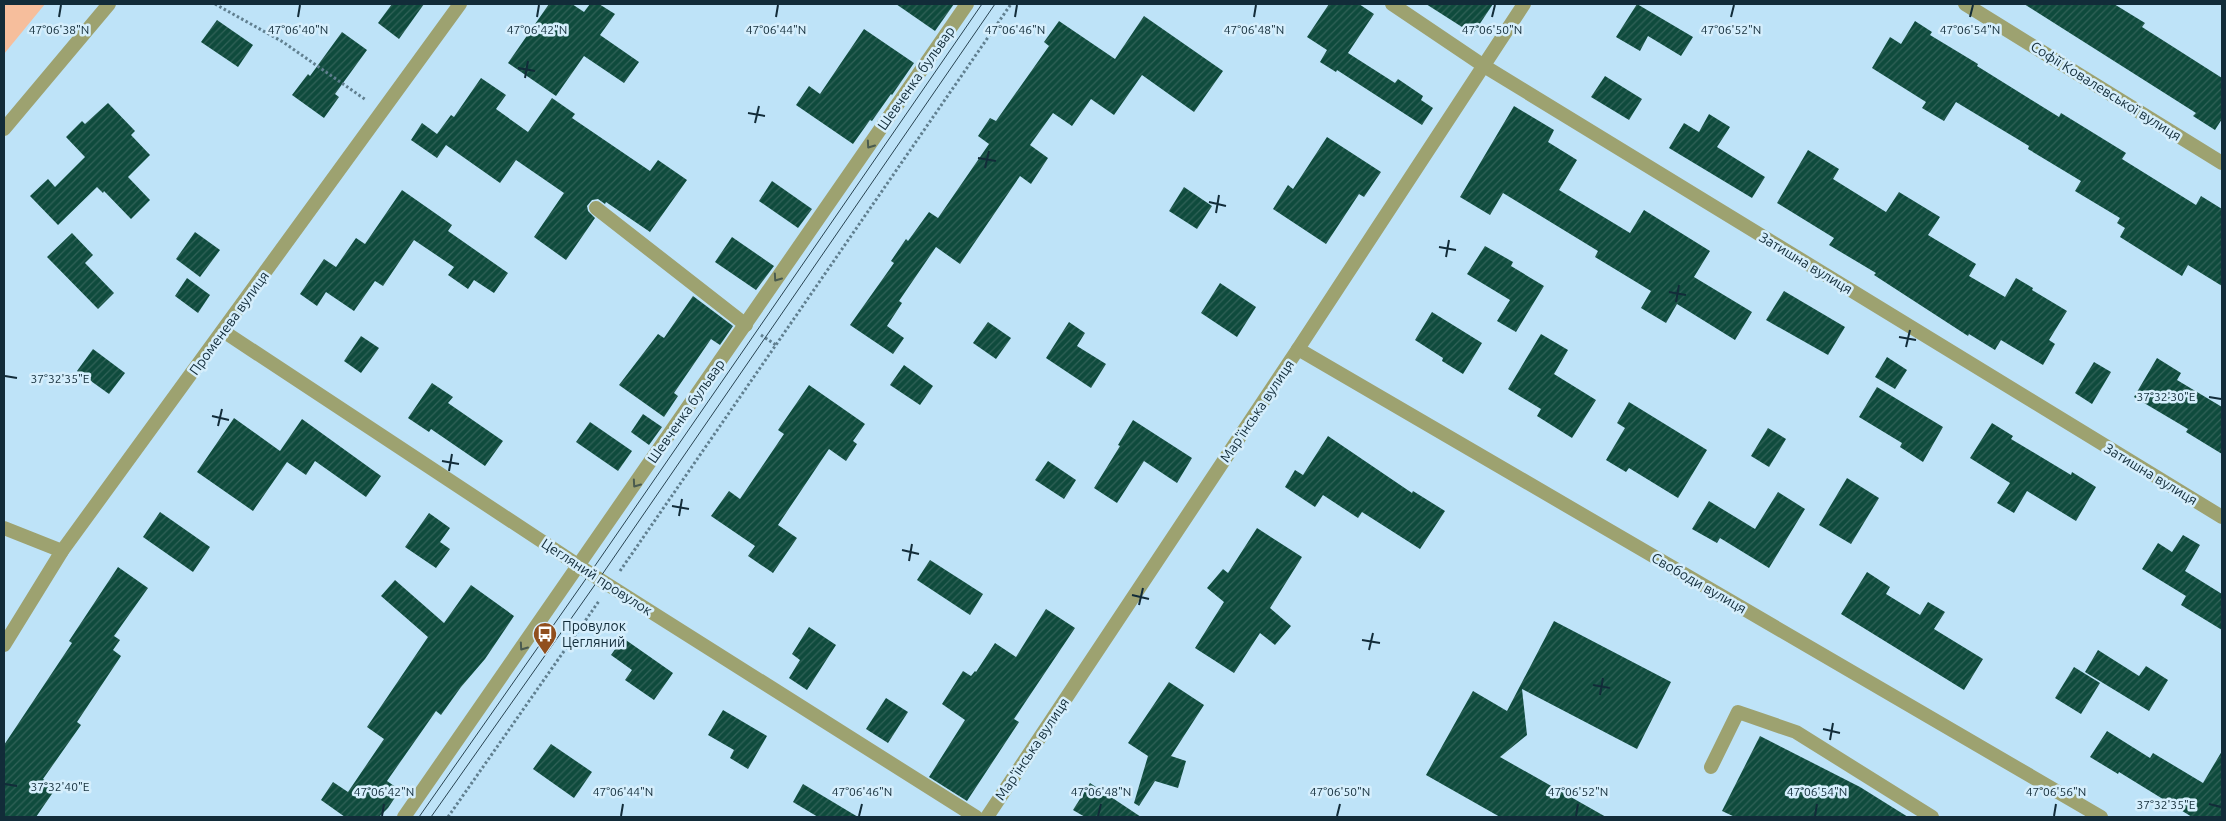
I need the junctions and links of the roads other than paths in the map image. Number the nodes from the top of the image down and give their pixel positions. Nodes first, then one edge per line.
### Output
1 (109, 4) edge
2 (460, 4) edge
3 (967, 4) edge
4 (1392, 4) edge
5 (1524, 4) edge
6 (1965, 4) edge
7 (1484, 66) junction
8 (4, 129) edge
9 (2222, 163) edge
10 (596, 208) dead end
11 (746, 325) junction
12 (223, 331) junction
13 (1298, 349) junction
14 (2222, 518) edge
15 (4, 528) edge
16 (62, 551) junction
17 (579, 566) junction
18 (4, 645) edge
19 (1710, 767) dead end
20 (404, 817) edge
21 (976, 817) edge
22 (987, 817) edge
23 (1932, 817) edge
24 (2100, 817) edge

1 - 8 street
2 - 12 street, Променева вулиця
3 -> 11 street, Шевченка бульвар
4 - 7 street, Затишна вулиця
5 - 7 street, Мар'їнська вулиця
6 - 9 street, Софії Ковалевської вулиця
7 - 13 street, Мар'їнська вулиця
7 - 14 street, Затишна вулиця
10 - 11 street
11 -> 17 street, Шевченка бульвар
12 - 16 street, Променева вулиця
12 - 17 street, Цегляний провулок
13 - 22 street, Мар'їнська вулиця
13 - 24 street, Свободи вулиця
15 - 16 street
16 - 18 street, Променева вулиця
17 -> 20 street, Шевченка бульвар
17 - 21 street, Цегляний провулок
19 - 23 street

